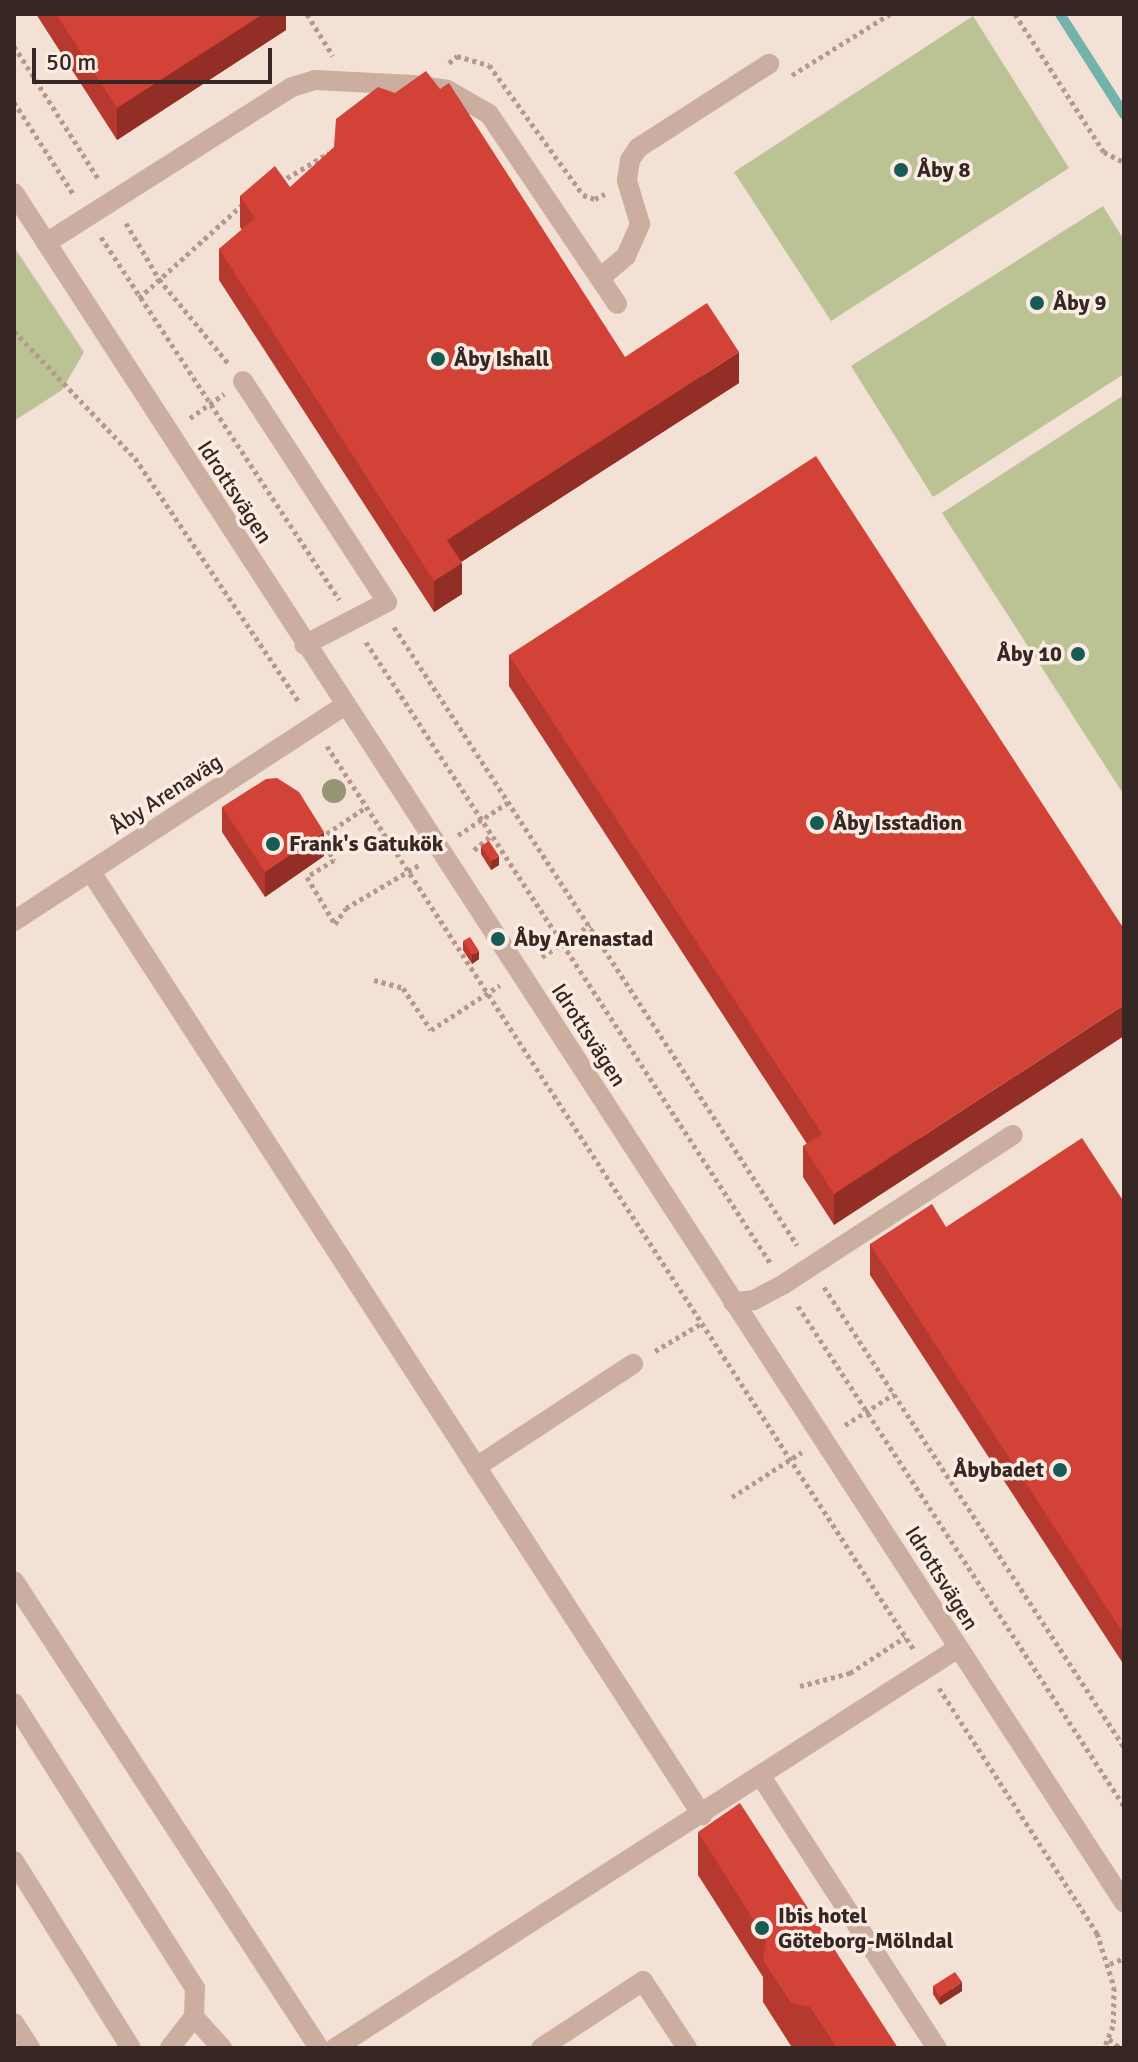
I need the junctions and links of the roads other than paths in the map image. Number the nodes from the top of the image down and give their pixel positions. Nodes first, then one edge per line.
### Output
1 (769, 64) dead end
2 (14, 193) edge
3 (46, 243) junction
4 (600, 278) junction
5 (617, 304) dead end
6 (243, 381) dead end
7 (304, 645) junction
8 (344, 706) junction
9 (91, 872) junction
10 (14, 921) edge
11 (1013, 1135) dead end
12 (733, 1302) junction
13 (633, 1364) road end
14 (476, 1467) junction
15 (14, 1581) edge
16 (958, 1648) junction
17 (14, 1703) edge
18 (762, 1778) junction
19 (702, 1815) junction
20 (14, 1861) edge
21 (1124, 1902) edge
22 (194, 2017) junction
23 (14, 2023) edge
24 (30, 2048) edge
25 (131, 2048) edge
26 (170, 2048) edge
27 (222, 2048) edge
28 (319, 2048) edge
29 (335, 2048) edge
30 (541, 2048) edge
31 (687, 2048) edge
32 (937, 2048) edge

1 - 4 street
2 - 3 street, Idrottsvägen
3 - 4 street
3 - 7 street, Idrottsvägen
4 - 5 street
6 - 7 street
7 - 8 street, Idrottsvägen
8 - 9 street, Åby Arenaväg
8 - 12 street, Idrottsvägen
9 - 10 street, Åby Arenaväg
9 - 14 street
11 - 12 street
12 - 16 street, Idrottsvägen
13 - 14 street
14 - 19 street
15 - 28 street
16 - 18 street
16 - 21 street, Idrottsvägen
17 - 22 street
18 - 19 street
18 - 32 street
19 - 29 street
20 - 25 street
22 - 26 street
22 - 27 street
23 - 24 street
30 - 31 street

